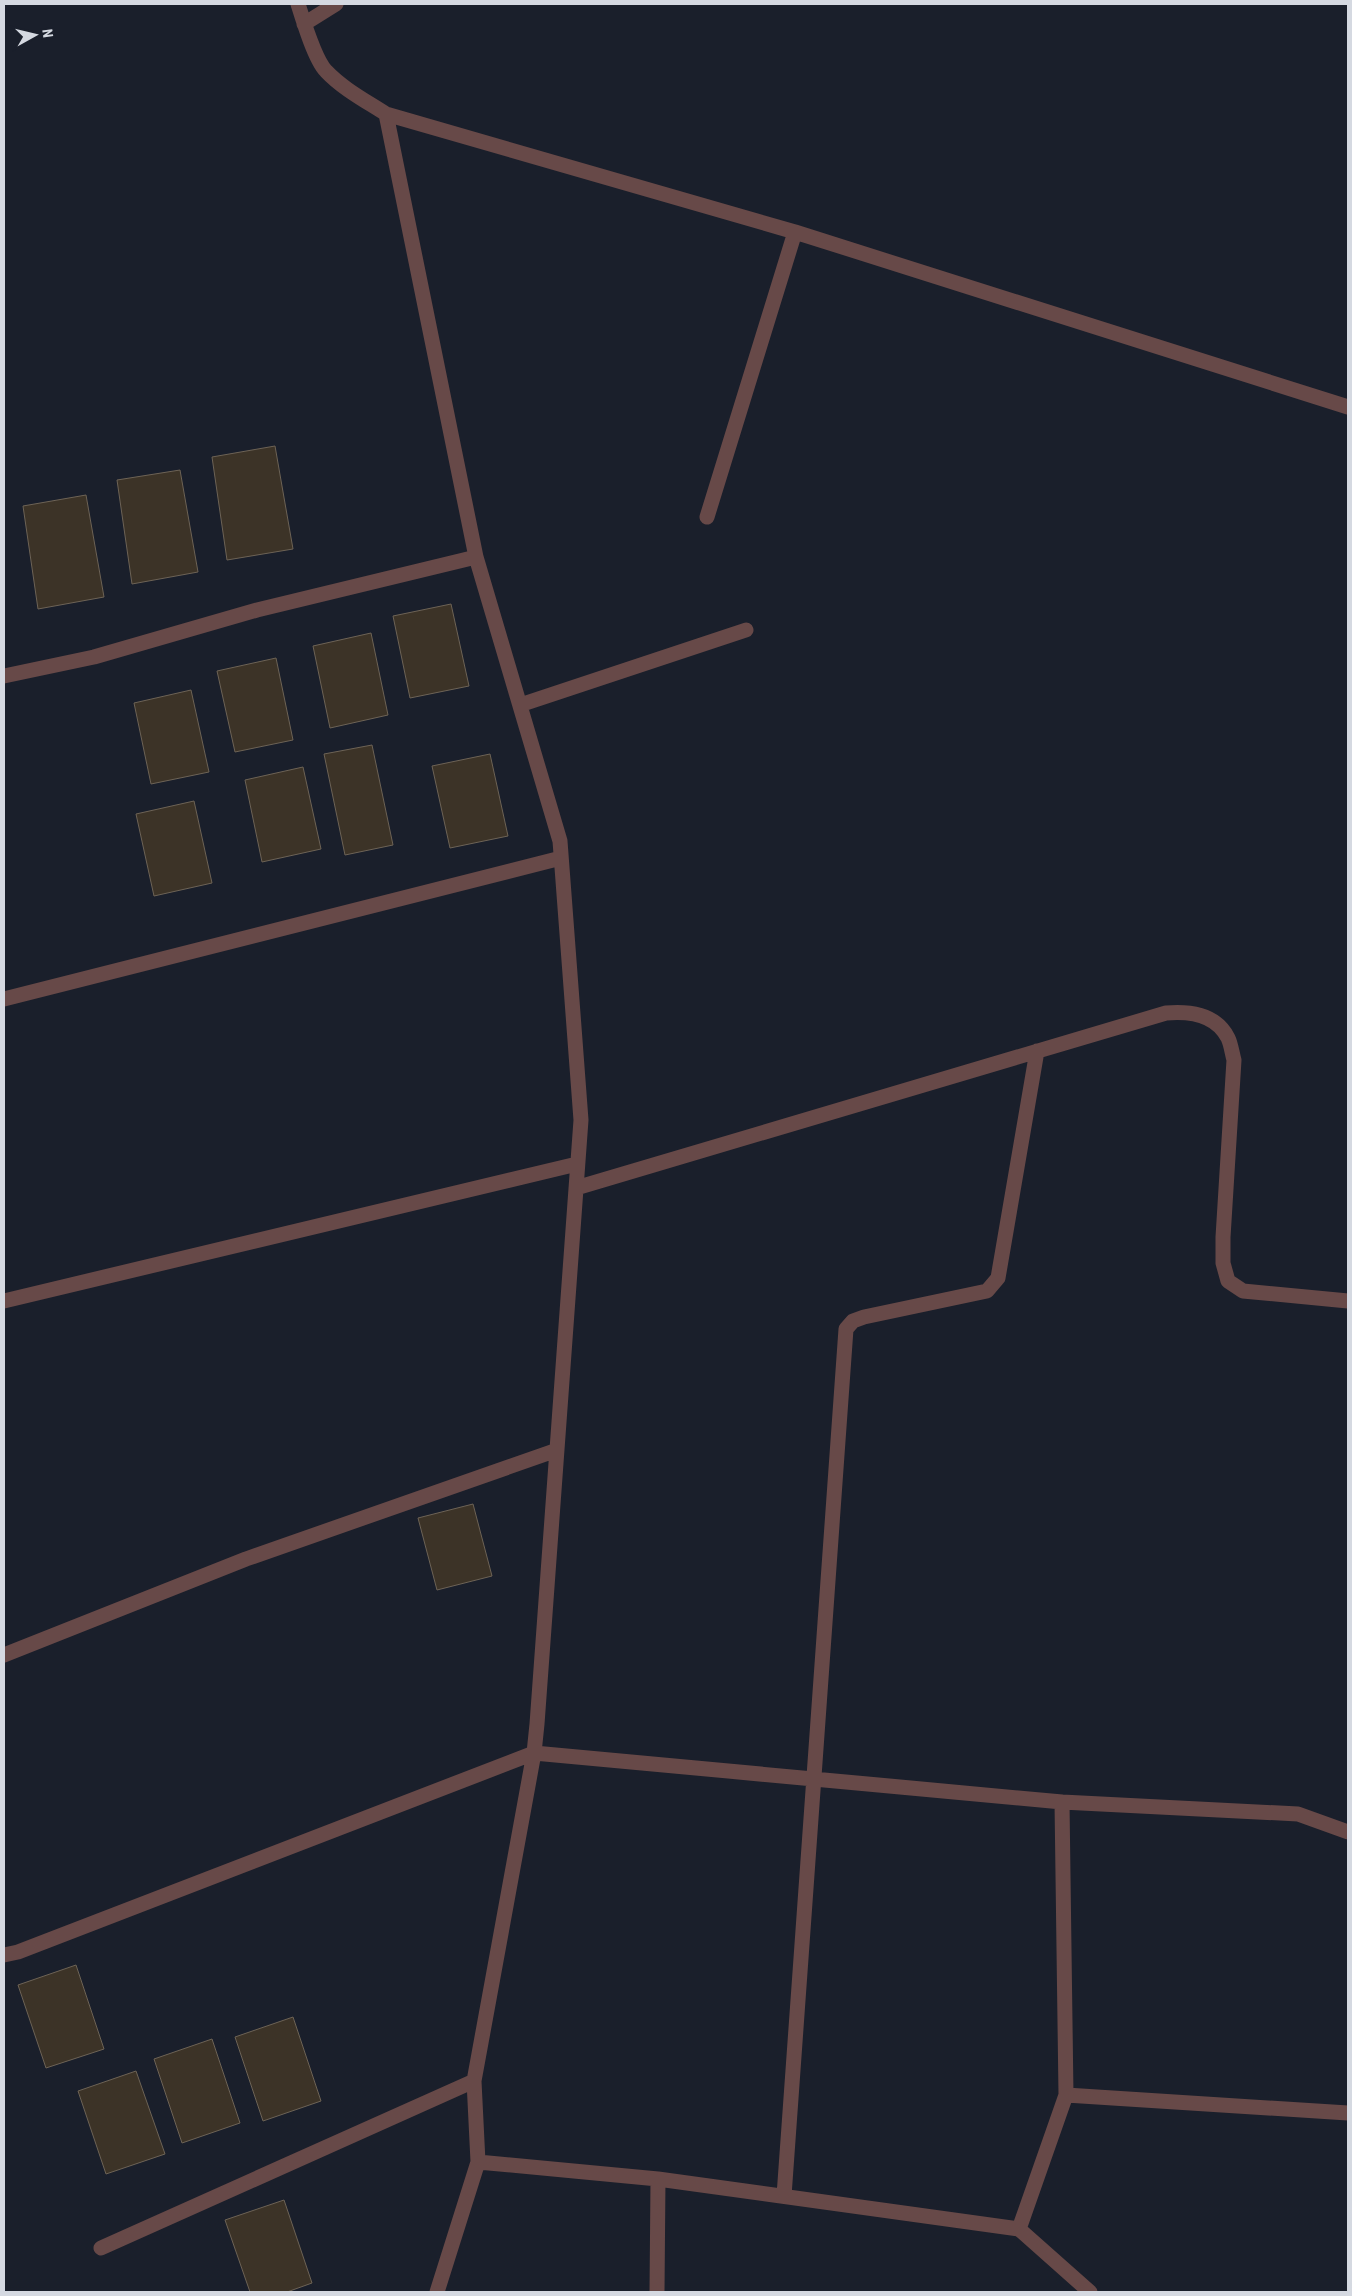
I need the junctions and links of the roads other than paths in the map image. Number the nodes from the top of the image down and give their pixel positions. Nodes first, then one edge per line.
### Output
1 (298, 4) edge
2 (336, 4) edge
3 (304, 24) junction
4 (386, 114) junction
5 (795, 232) junction
6 (1348, 406) edge
7 (707, 517) dead end
8 (476, 557) junction
9 (746, 630) dead end
10 (4, 676) edge
11 (520, 704) junction
12 (562, 858) junction
13 (4, 999) edge
14 (1037, 1051) junction
15 (578, 1164) junction
16 (576, 1188) junction
17 (4, 1301) edge
18 (1348, 1301) edge
19 (557, 1450) junction
20 (4, 1655) edge
21 (534, 1753) junction
22 (814, 1778) junction
23 (1062, 1802) junction
24 (1348, 1832) edge
25 (4, 1956) edge
26 (474, 2081) junction
27 (1066, 2095) junction
28 (1348, 2113) edge
29 (478, 2162) junction
30 (658, 2179) junction
31 (784, 2196) junction
32 (1019, 2229) junction
33 (100, 2248) dead end
34 (437, 2292) edge
35 (657, 2292) edge
36 (1090, 2292) edge

1 - 3 street
2 - 3 street
3 - 4 street
4 - 5 street
4 - 8 street
5 - 6 street
5 - 7 street
8 - 10 street
8 - 11 street
9 - 11 street
11 - 12 street
12 - 13 street
12 - 15 street
14 - 16 street
14 - 18 street
14 - 22 street
15 - 16 street
15 - 17 street
16 - 19 street
19 - 20 street
19 - 21 street
21 - 22 street
21 - 25 street
21 - 26 street
22 - 23 street
22 - 31 street
23 - 24 street
23 - 27 street
26 - 29 street
26 - 33 street
27 - 28 street
27 - 32 street
29 - 30 street
29 - 34 street
30 - 31 street
30 - 35 street
31 - 32 street
32 - 36 street

